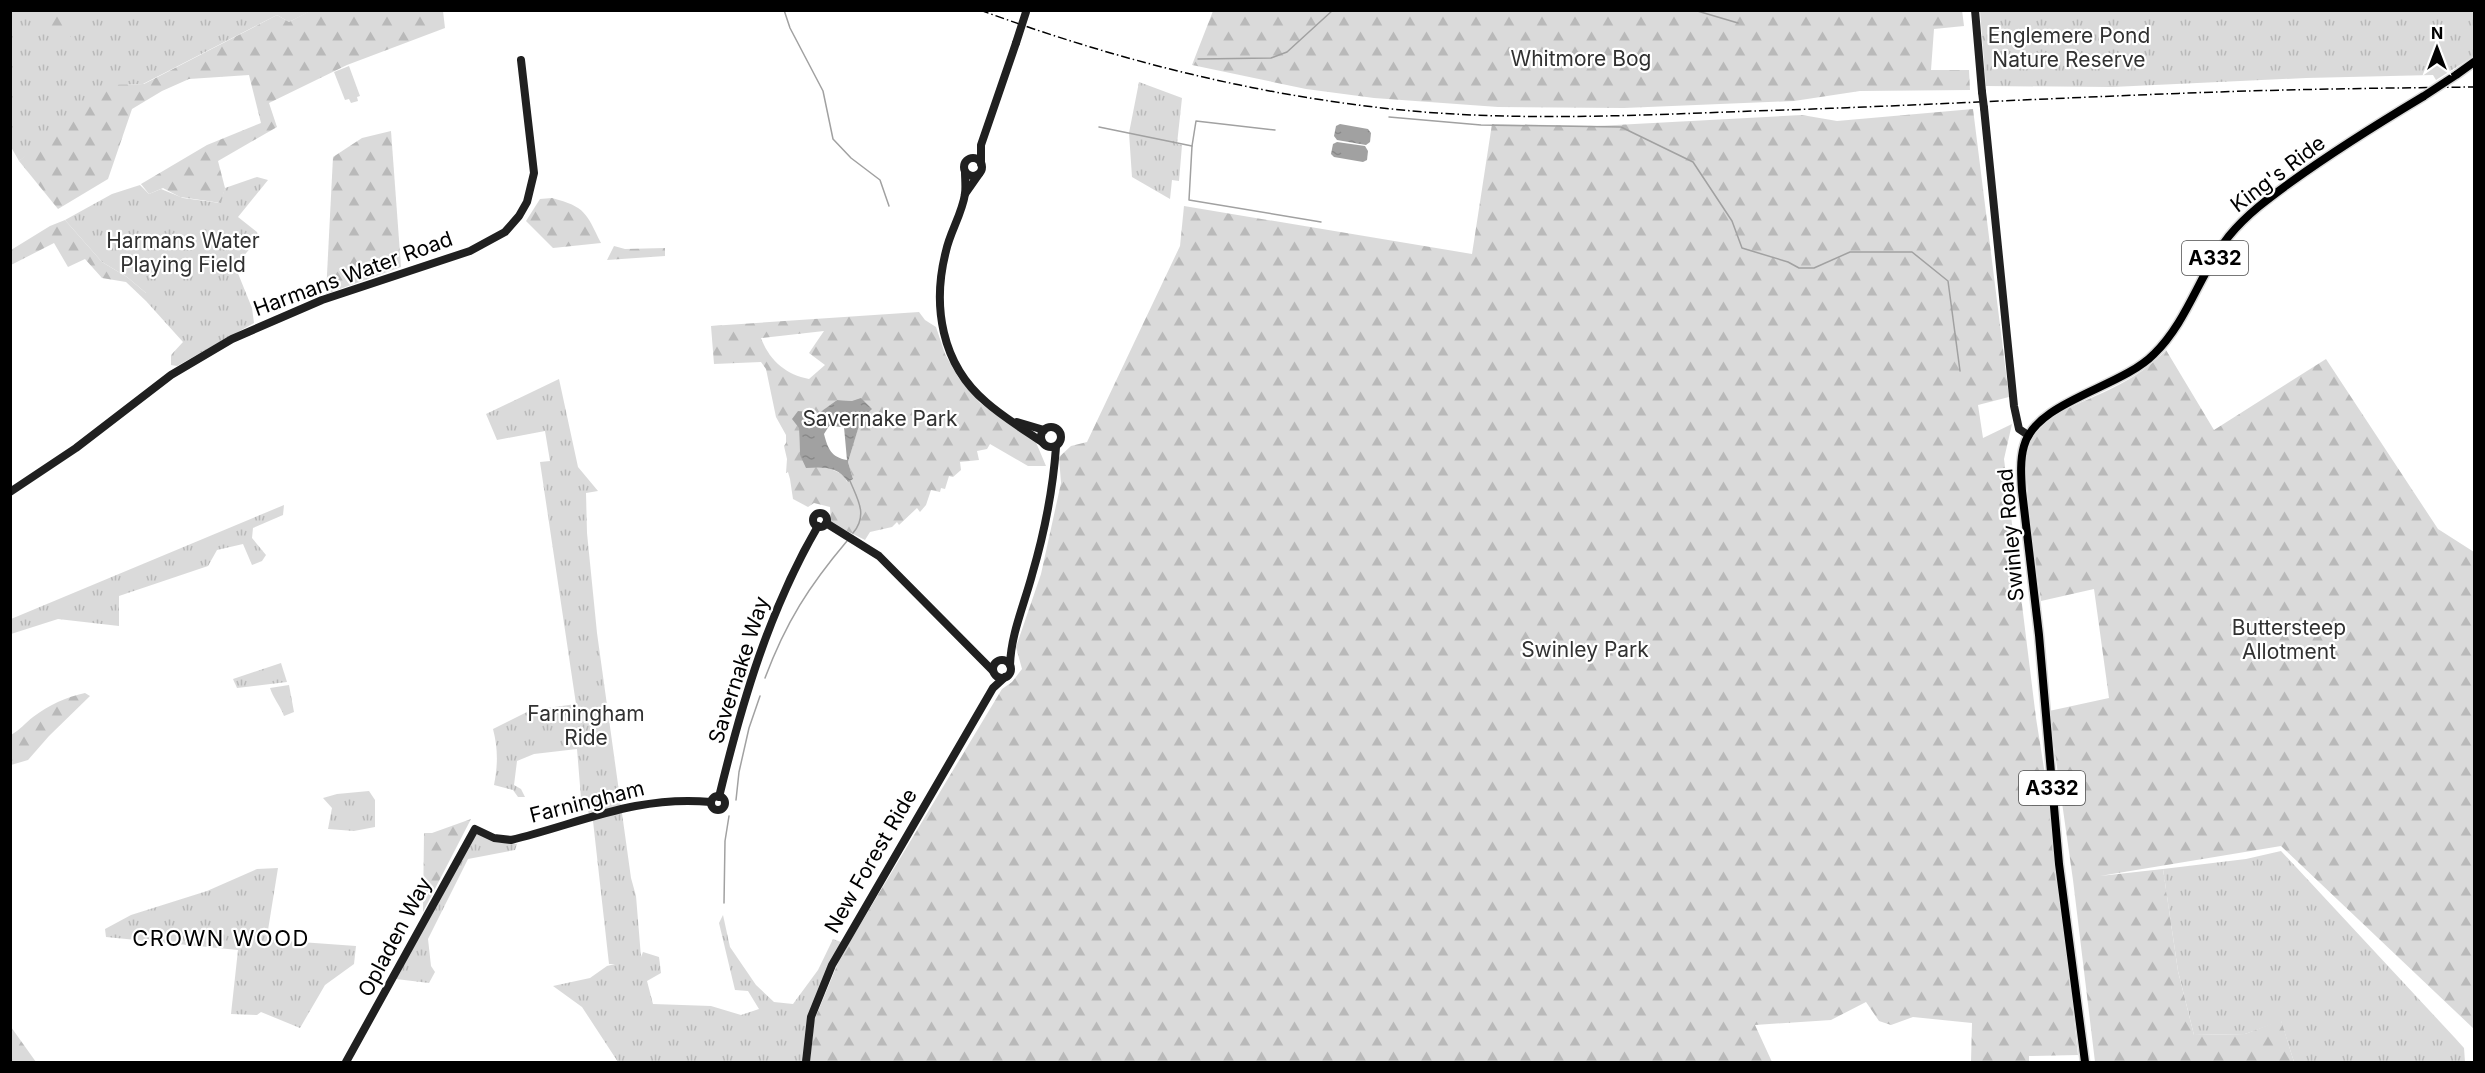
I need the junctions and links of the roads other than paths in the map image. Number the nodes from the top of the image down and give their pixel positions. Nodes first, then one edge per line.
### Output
1 (1975, 10) edge
2 (1026, 11) edge
3 (521, 60) dead end
4 (2475, 62) edge
5 (981, 145) junction
6 (970, 159) junction
7 (981, 164) junction
8 (965, 172) junction
9 (979, 174) junction
10 (965, 194) junction
11 (1010, 419) junction
12 (1044, 430) junction
13 (2028, 435) junction
14 (1044, 445) junction
15 (1056, 447) junction
16 (1053, 476) junction
17 (10, 492) edge
18 (1011, 647) junction
19 (981, 658) junction
20 (997, 661) junction
21 (1010, 665) junction
22 (994, 672) junction
23 (1005, 677) junction
24 (993, 688) junction
25 (719, 797) junction
26 (711, 802) junction
27 (475, 829) joint
28 (346, 1062) edge
29 (806, 1062) edge
30 (2085, 1062) edge

1 - 13 main road, bridge
2 - 5 main road, New Forest Ride, bridge
3 - 17 main road, Harmans Water Road
4 - 13 main road, King's Ride / A332, bridge
5 - 6 main road, New Forest Ride
5 - 7 main road, New Forest Ride
6 - 7 main road
6 - 8 main road, New Forest Ride
7 - 9 main road, New Forest Ride
8 - 9 main road
8 - 10 main road, New Forest Ride
9 - 10 main road, New Forest Ride
10 - 11 main road, New Forest Ride
11 - 12 main road, New Forest Ride
11 - 14 main road, New Forest Ride
12 - 14 main road, New Forest Ride
12 - 15 main road, New Forest Ride
13 - 30 main road, Swinley Road / A332
14 - 15 main road
14 - 16 main road, New Forest Ride
15 - 16 main road, New Forest Ride
16 - 18 main road, New Forest Ride
18 - 20 main road, New Forest Ride
18 - 21 main road, New Forest Ride
19 - 20 main road
19 - 22 main road, Savernake Way
19 - 25 main road, Savernake Way
20 - 21 main road
20 - 22 main road, New Forest Ride
21 - 23 main road, New Forest Ride
22 - 23 main road
22 - 24 main road, New Forest Ride
23 - 24 main road, New Forest Ride
24 - 29 main road, New Forest Ride
25 - 26 main road
25 - 26 main road
26 - 27 main road, Farningham
27 - 28 main road, Opladen Way

